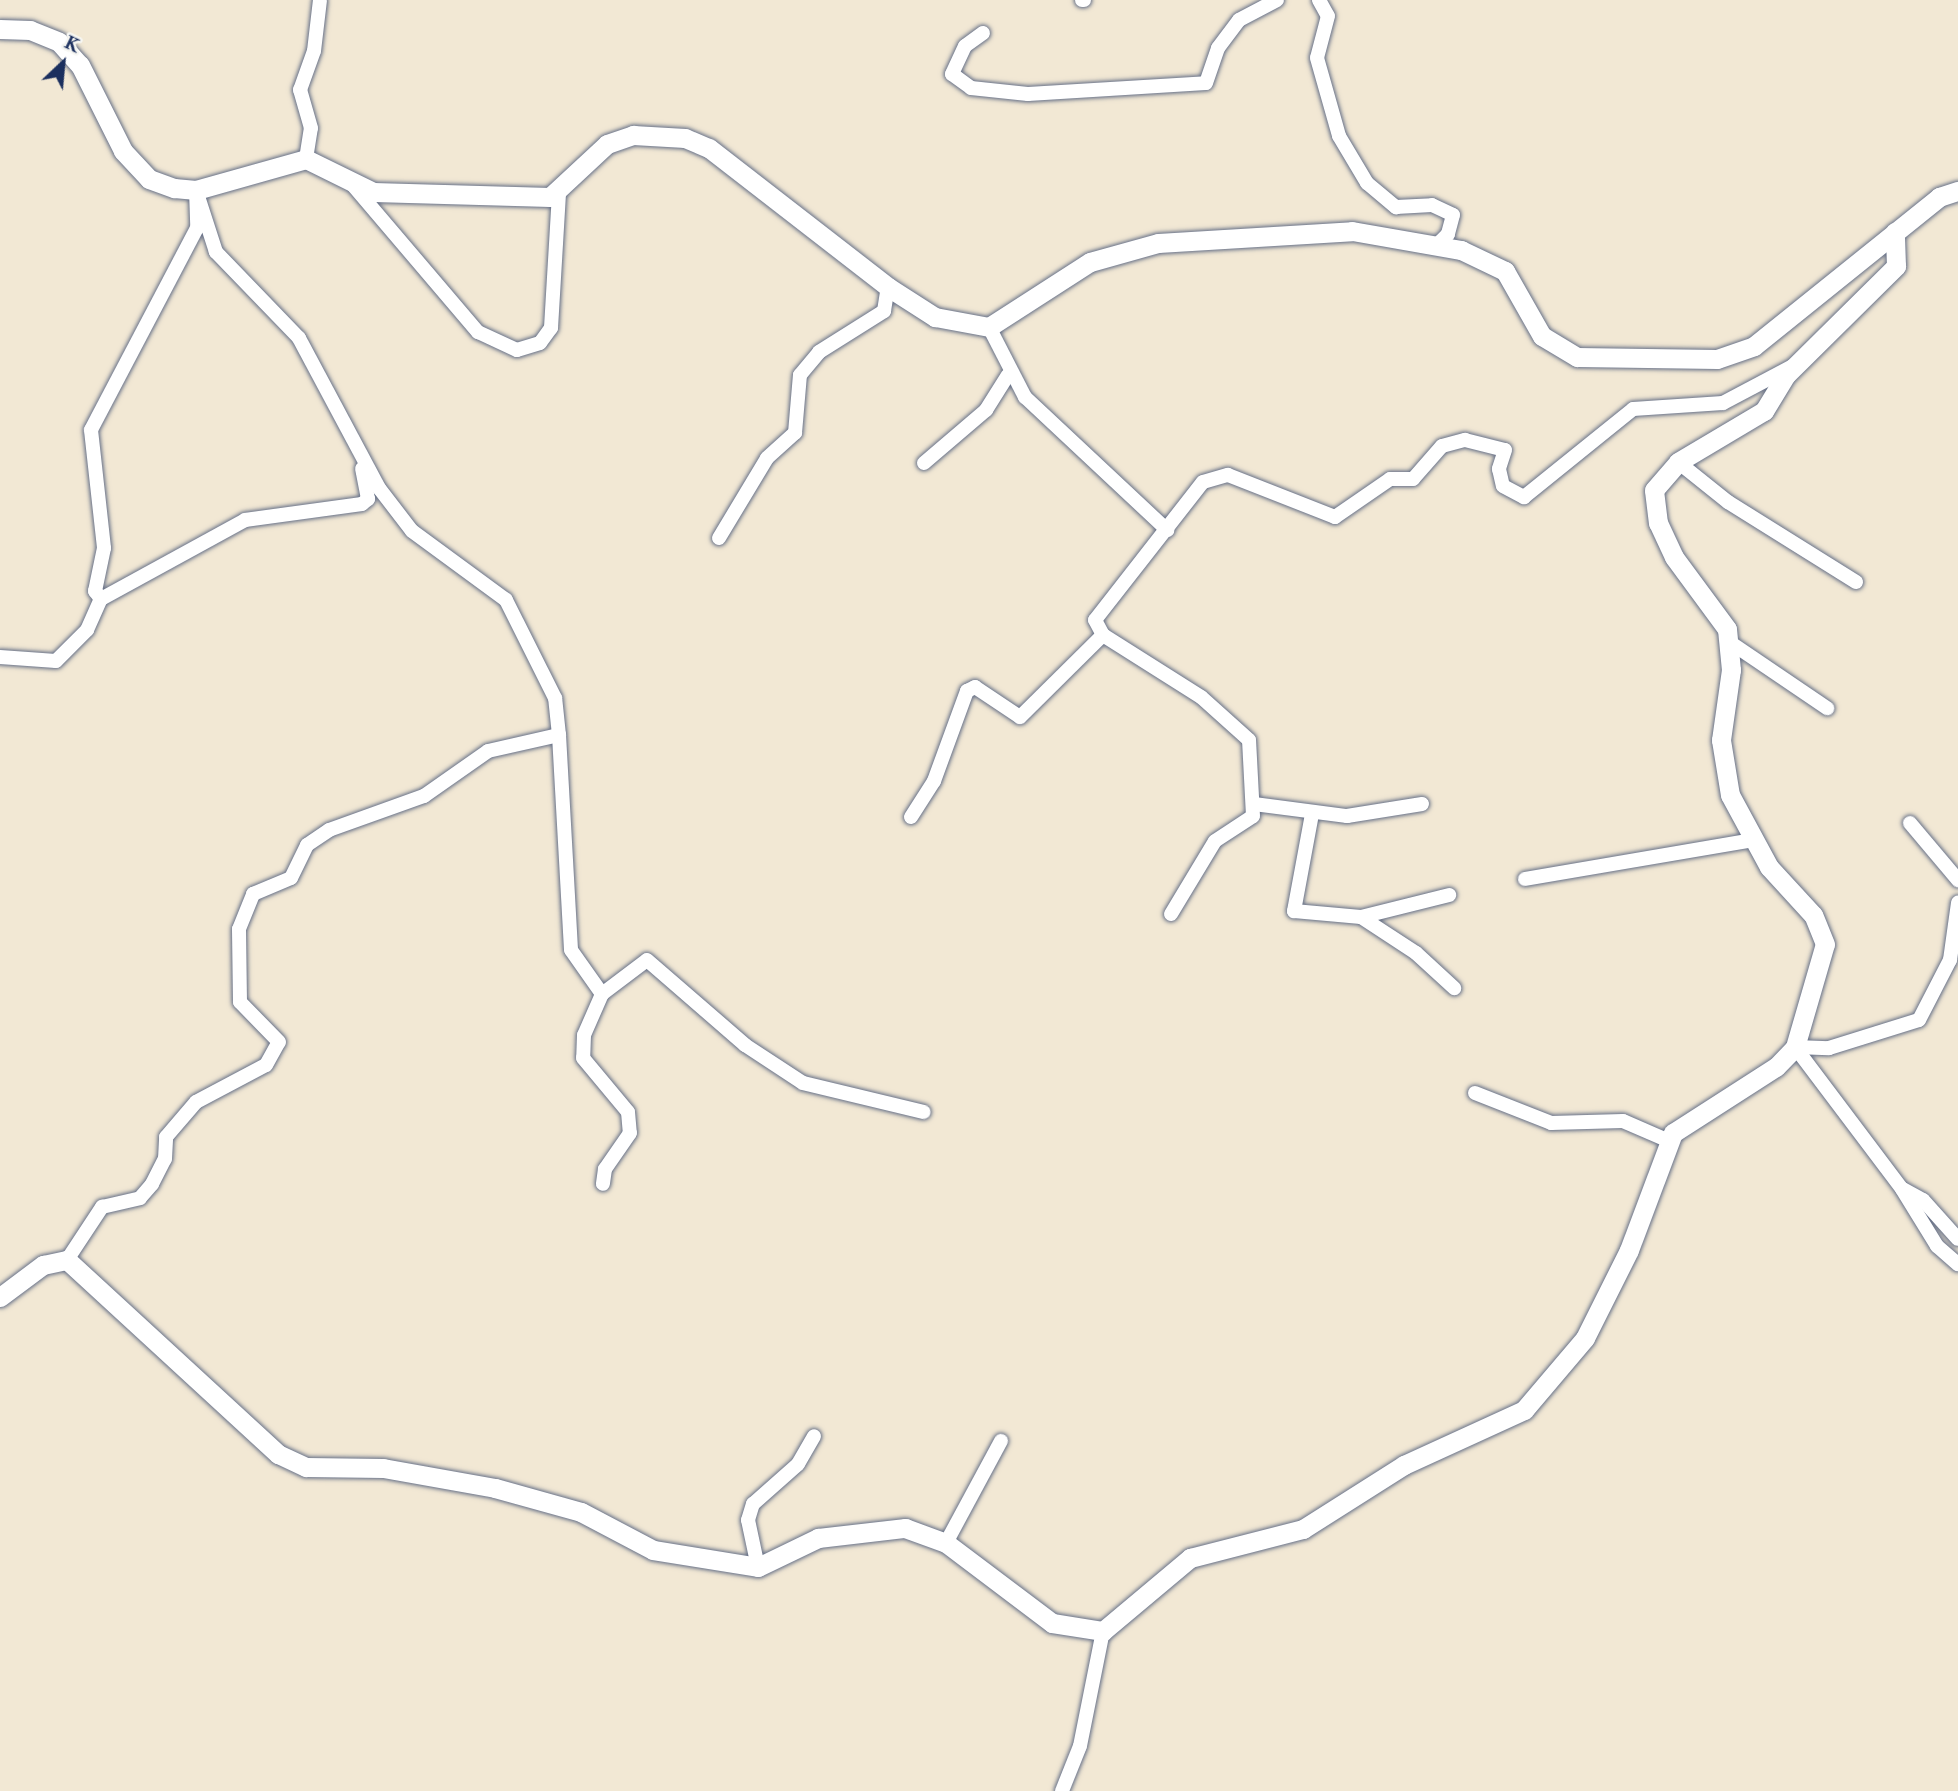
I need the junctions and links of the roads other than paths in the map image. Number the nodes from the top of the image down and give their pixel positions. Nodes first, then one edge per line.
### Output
1 (320, 0) edge
2 (1277, 0) edge
3 (1319, 0) edge
4 (0, 29) edge
5 (983, 33) dead end
6 (306, 159) junction
7 (351, 183) junction
8 (196, 190) junction
9 (1958, 191) edge
10 (559, 193) junction
11 (1895, 232) junction
12 (1436, 246) junction
13 (888, 287) junction
14 (989, 327) junction
15 (1794, 365) junction
16 (1008, 375) junction
17 (359, 457) junction
18 (1678, 462) junction
19 (924, 463) dead end
20 (1167, 530) junction
21 (719, 538) dead end
22 (1856, 582) dead end
23 (101, 599) junction
24 (1103, 635) junction
25 (1728, 641) junction
26 (0, 657) edge
27 (1827, 708) dead end
28 (559, 735) junction
29 (1254, 804) junction
30 (1422, 804) dead end
31 (1312, 814) junction
32 (911, 817) dead end
33 (1910, 823) dead end
34 (1755, 839) junction
35 (1525, 879) dead end
36 (1958, 880) edge
37 (1449, 895) dead end
38 (1958, 903) edge
39 (1171, 914) dead end
40 (1361, 917) junction
41 (1954, 960) edge
42 (1454, 988) dead end
43 (602, 994) junction
44 (1795, 1047) junction
45 (1475, 1093) dead end
46 (924, 1112) dead end
47 (1669, 1141) junction
48 (603, 1184) dead end
49 (1902, 1189) junction
50 (1958, 1239) edge
51 (68, 1259) junction
52 (1958, 1264) edge
53 (0, 1297) edge
54 (814, 1436) dead end
55 (1001, 1441) dead end
56 (946, 1543) junction
57 (758, 1567) junction
58 (1103, 1630) junction
59 (1062, 1791) edge

1 - 6 street
2 - 5 street
3 - 12 street
4 - 8 street
6 - 7 street
6 - 8 street
7 - 10 street
7 - 10 street
8 - 17 street
8 - 23 street
9 - 11 street
10 - 13 street
11 - 12 street
11 - 15 street
12 - 14 street
13 - 14 street
13 - 21 street
14 - 16 street
15 - 18 street
15 - 20 street
16 - 19 street
16 - 20 street
17 - 23 street
17 - 28 street
18 - 22 street
18 - 25 street
20 - 24 street
23 - 26 street
24 - 29 street
24 - 32 street
25 - 27 street
25 - 34 street
28 - 43 street
28 - 51 street
29 - 31 street
29 - 39 street
30 - 31 street
31 - 40 street
33 - 36 street
34 - 35 street
34 - 44 street
37 - 40 street
38 - 41 street
40 - 42 street
41 - 44 street
43 - 46 street
43 - 48 street
44 - 47 street
44 - 49 street
45 - 47 street
47 - 58 street
49 - 50 street
49 - 52 street
51 - 53 street
51 - 57 street
54 - 57 street
55 - 56 street
56 - 57 street
56 - 58 street
58 - 59 street

